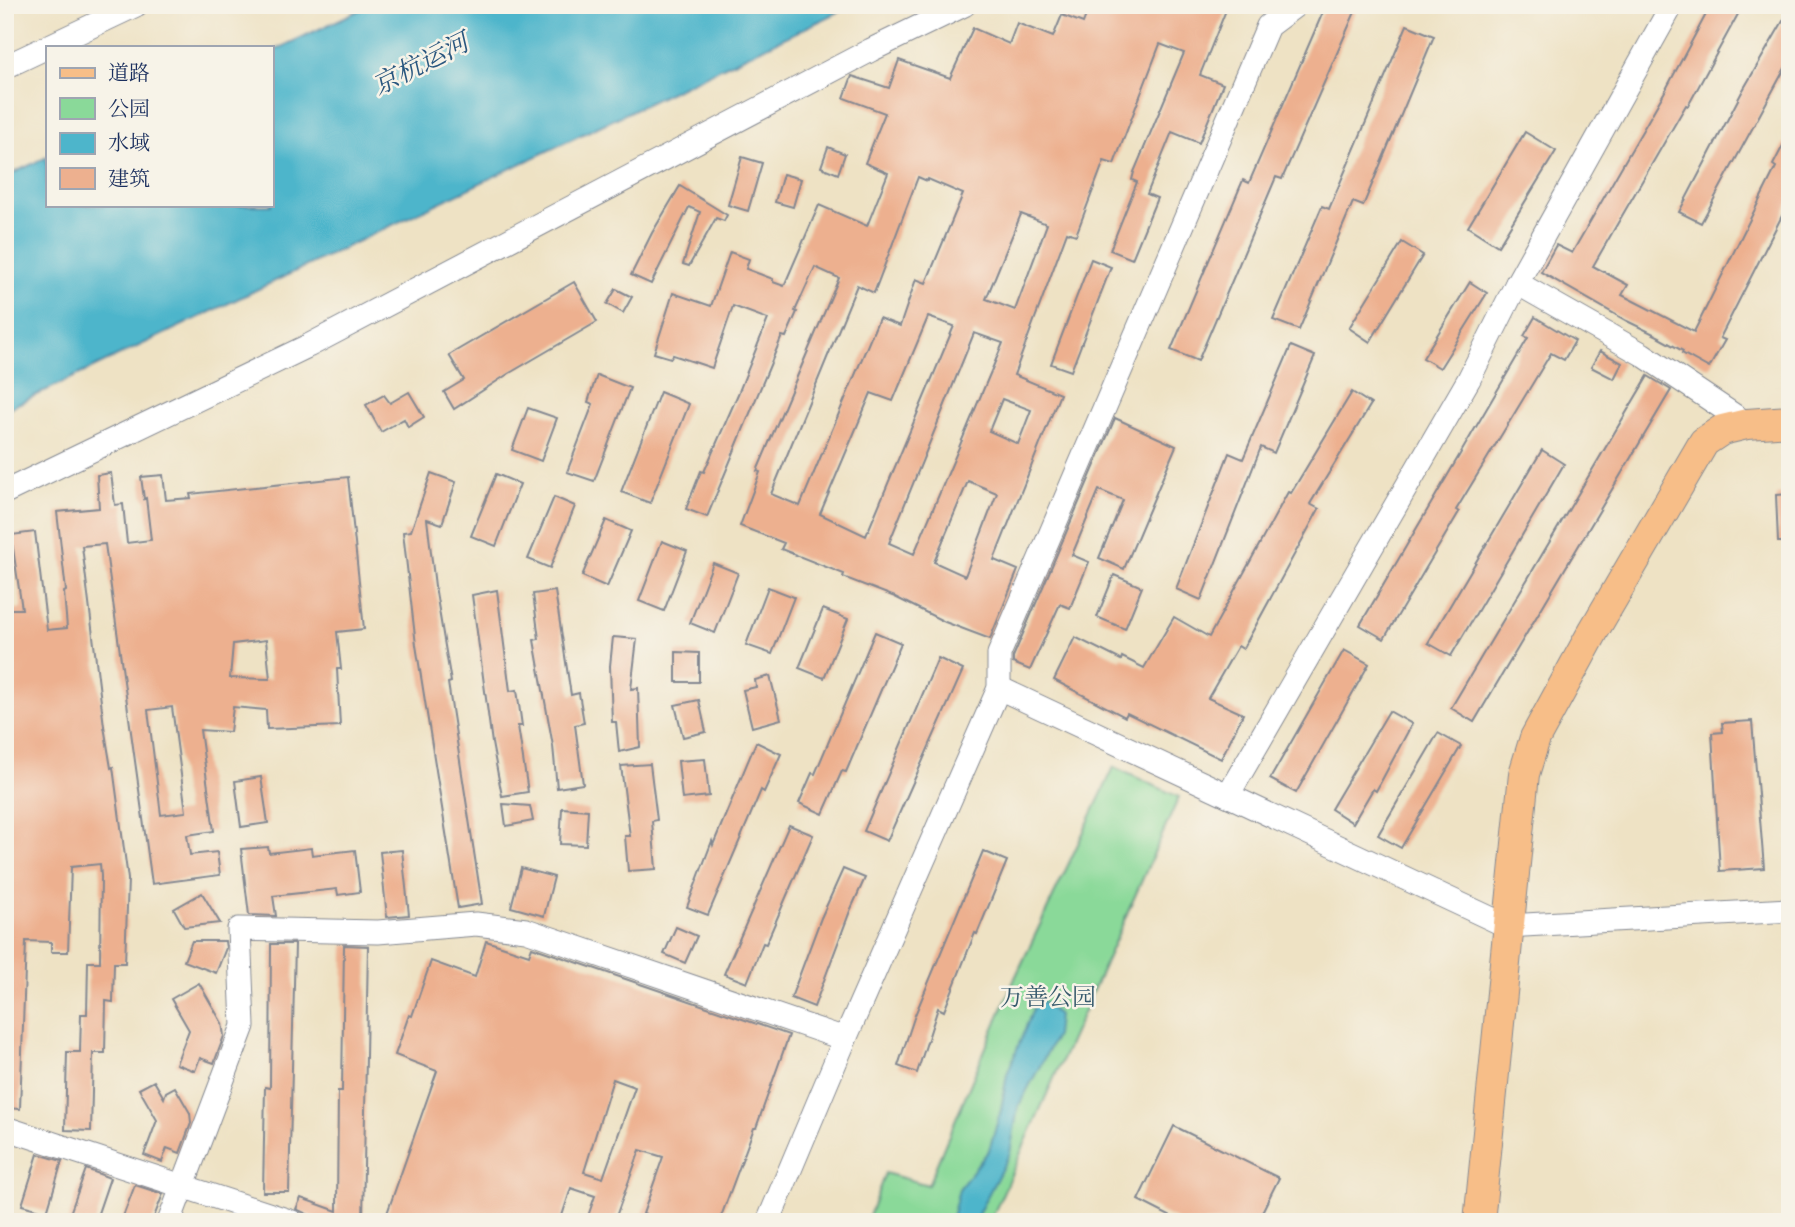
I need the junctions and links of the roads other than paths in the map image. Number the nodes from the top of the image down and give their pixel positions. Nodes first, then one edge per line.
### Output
1 (136, 5) edge
2 (964, 5) edge
3 (1296, 5) edge
4 (1672, 5) edge
5 (49, 46) edge
6 (46, 48) edge
7 (5, 67) edge
8 (1517, 283) junction
9 (1790, 421) edge
10 (1747, 424) junction
11 (5, 492) edge
12 (999, 688) junction
13 (1228, 795) junction
14 (1790, 910) edge
15 (1507, 926) junction
16 (845, 1039) junction
17 (5, 1128) edge
18 (183, 1185) junction
19 (169, 1222) edge
20 (292, 1222) edge
21 (768, 1222) edge
22 (1479, 1222) edge

1 - 5 street
2 - 11 street
3 - 12 street
4 - 8 street
6 - 7 street
8 - 10 street
8 - 13 street
9 - 10 main road
10 - 15 main road
12 - 13 street
12 - 16 street
13 - 15 street
14 - 15 street
15 - 22 main road
16 - 18 street
16 - 21 street
17 - 18 street
18 - 19 street
18 - 20 street

